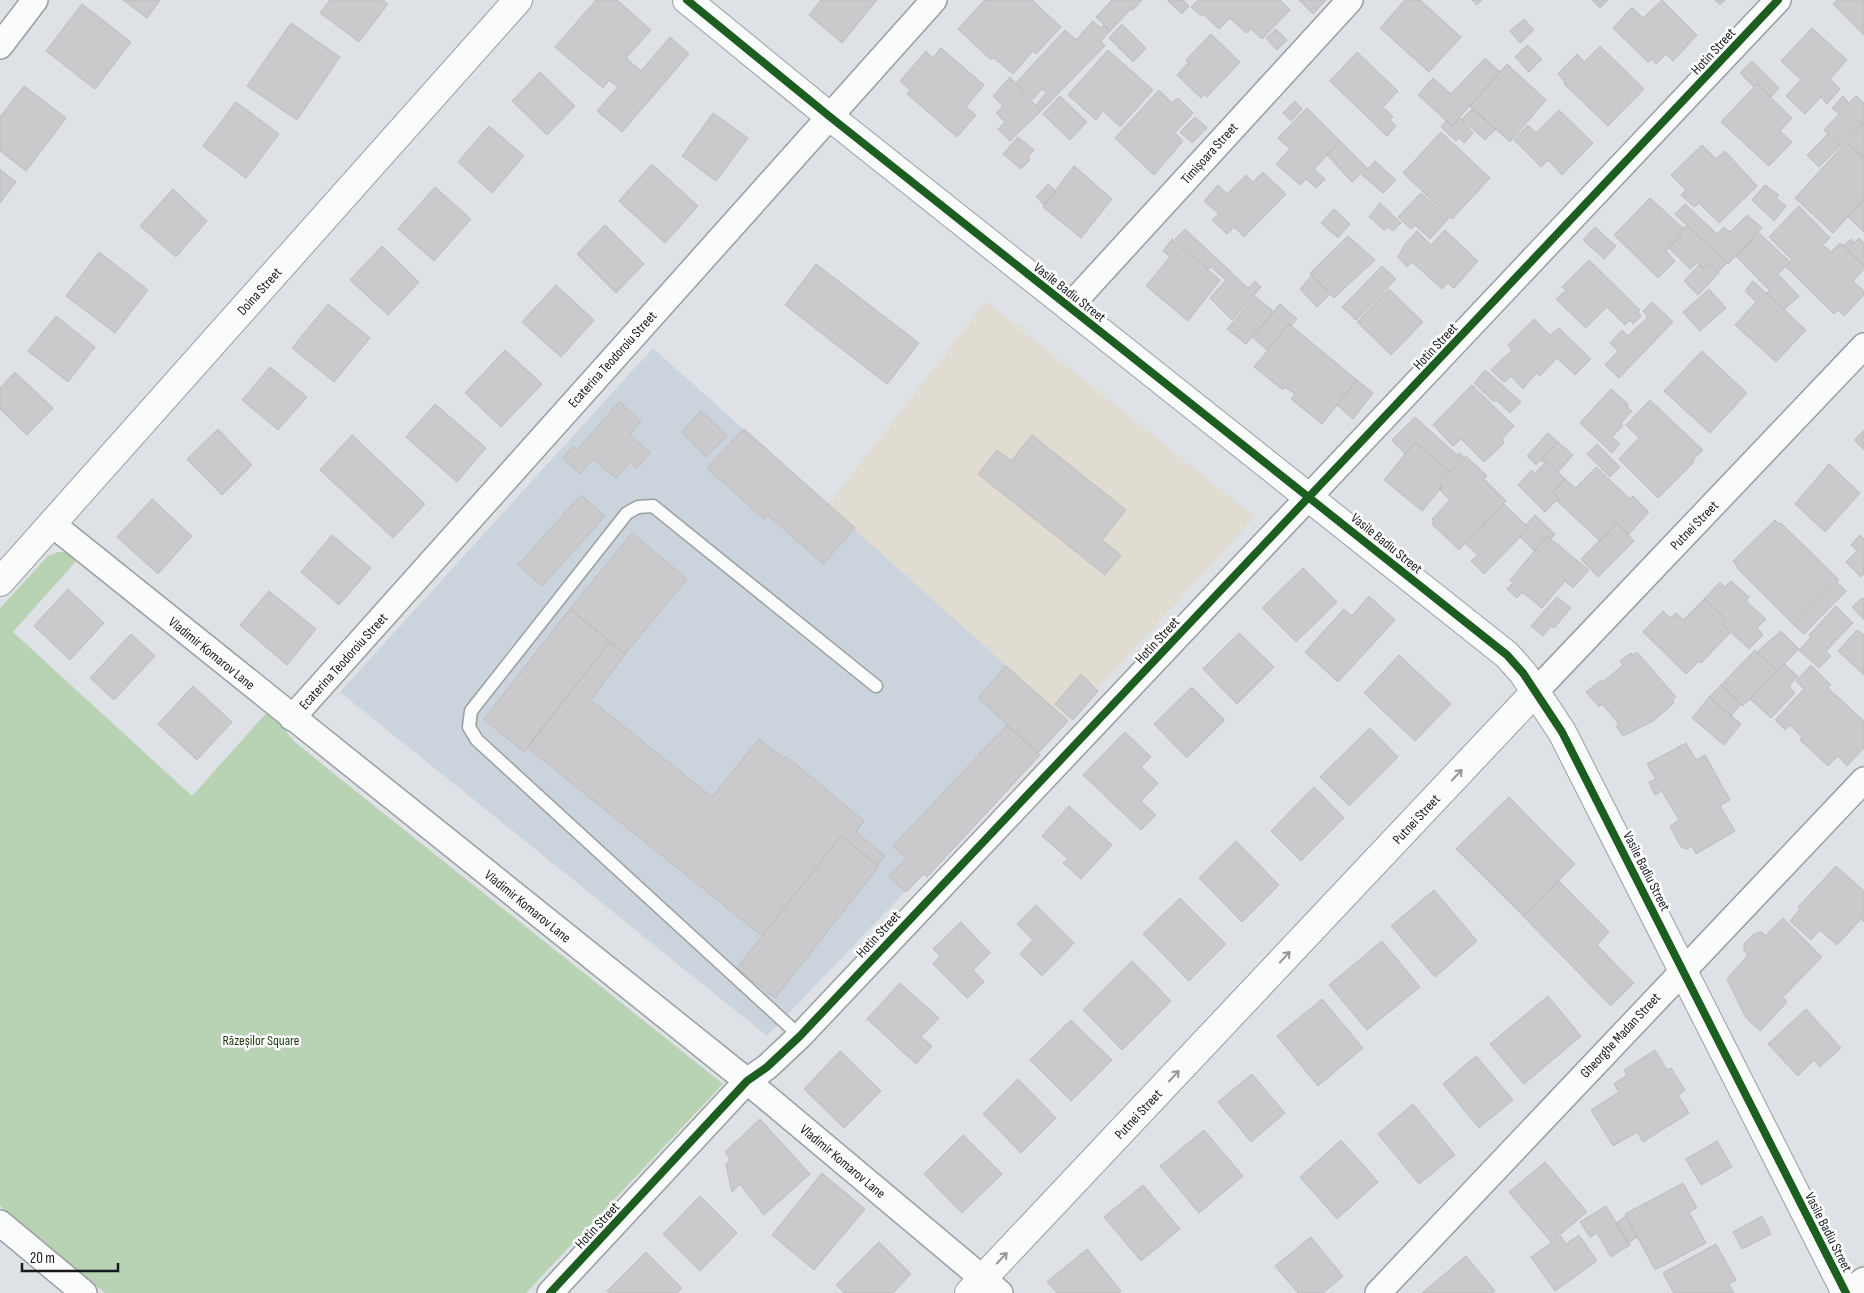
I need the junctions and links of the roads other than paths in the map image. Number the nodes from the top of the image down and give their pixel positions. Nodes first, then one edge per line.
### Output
1 (35, 0) edge
2 (518, 0) edge
3 (687, 0) edge
4 (934, 0) edge
5 (1350, 0) edge
6 (1778, 0) edge
7 (0, 46) edge
8 (829, 116) junction
9 (1069, 307) junction
10 (1864, 346) edge
11 (1310, 497) junction
12 (52, 524) junction
13 (0, 582) edge
14 (876, 686) dead end
15 (1536, 691) junction
16 (292, 718) junction
17 (1864, 780) edge
18 (1682, 969) junction
19 (800, 1036) junction
20 (747, 1081) junction
21 (0, 1223) edge
22 (1864, 1280) edge
23 (984, 1288) edge
24 (84, 1293) edge
25 (550, 1293) edge
26 (1378, 1293) edge
27 (1846, 1293) edge

1 - 7 street
2 - 12 street, Doina Street
3 - 8 street, Vasile Badiu Street
4 - 8 street, Ecaterina Teodoroiu Street
5 - 9 street, Timișoara Street
6 - 11 street, Hotin Street
8 - 9 street, Vasile Badiu Street
8 - 16 street, Ecaterina Teodoroiu Street
9 - 11 street, Vasile Badiu Street
10 - 15 street, Putnei Street
11 - 15 street, Vasile Badiu Street
11 - 19 street, Hotin Street
12 - 13 street, Doina Street
12 - 16 street, Vladimir Komarov Lane
14 - 19 lane
15 - 18 street, Vasile Badiu Street
23 -> 15 street, Putnei Street
16 - 20 street, Vladimir Komarov Lane
17 - 18 street, Gheorghe Madan Street
18 - 26 street, Gheorghe Madan Street
18 - 27 street, Vasile Badiu Street
19 - 20 street, Hotin Street
20 - 23 street, Vladimir Komarov Lane
20 - 25 street, Hotin Street
21 - 24 street
22 - 27 street

